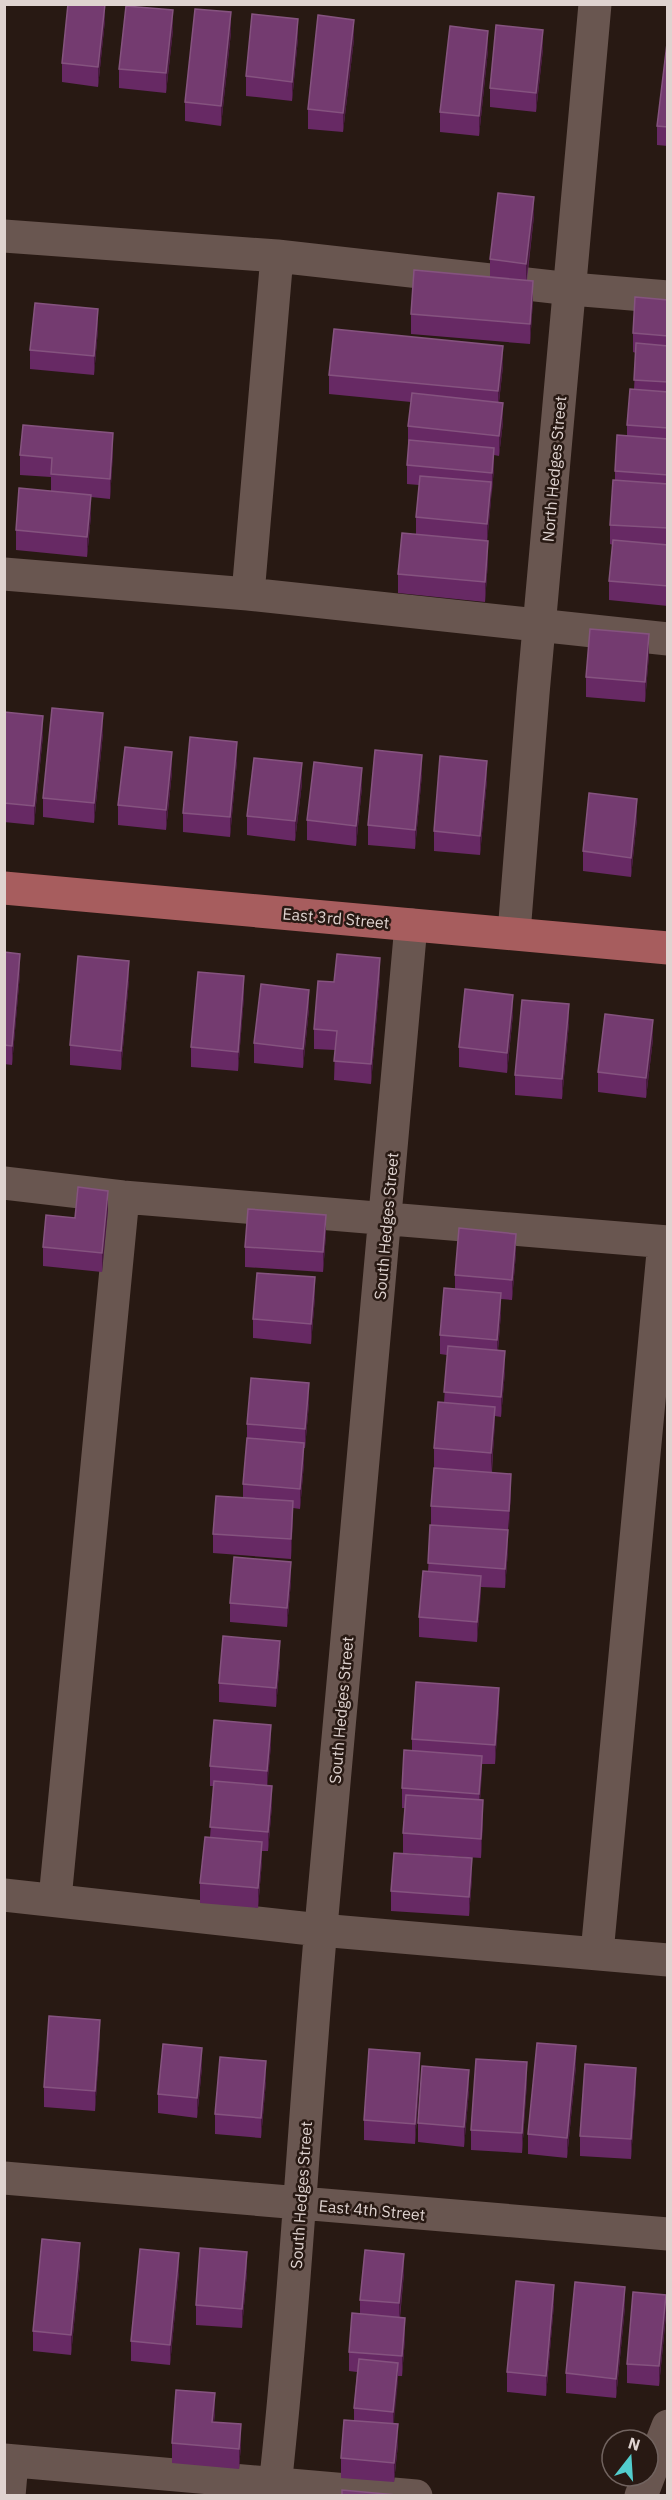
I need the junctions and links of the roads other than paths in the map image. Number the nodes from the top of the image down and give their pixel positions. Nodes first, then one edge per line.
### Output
1 (595, 4) edge
2 (4, 236) edge
3 (277, 256) junction
4 (571, 289) junction
5 (668, 297) edge
6 (4, 574) edge
7 (248, 594) junction
8 (540, 627) junction
9 (668, 639) edge
10 (4, 888) edge
11 (411, 925) junction
12 (514, 933) junction
13 (668, 948) edge
14 (4, 1183) edge
15 (123, 1197) junction
16 (387, 1217) junction
17 (666, 1242) edge
18 (4, 1895) edge
19 (54, 1899) junction
20 (321, 1930) junction
21 (597, 1953) junction
22 (668, 1960) edge
23 (4, 2178) edge
24 (300, 2204) junction
25 (668, 2234) edge
26 (668, 2426) edge
27 (8, 2461) edge
28 (275, 2490) edge
29 (9, 2496) edge
30 (416, 2496) edge
31 (641, 2496) edge

1 - 4 street, North Hedges Street
2 - 3 street
3 - 4 street
3 - 7 street
4 - 5 street
4 - 8 street, North Hedges Street
6 - 7 street
7 - 8 street
8 - 9 street
8 - 12 street, North Hedges Street
10 - 11 main road, East 3rd Street
11 - 12 main road, East 3rd Street
11 - 16 street, South Hedges Street
12 - 13 main road, East 3rd Street
14 - 15 street
15 - 16 street
15 - 19 street
16 - 17 street
16 - 20 street, South Hedges Street
17 - 21 street
18 - 19 street
19 - 20 street
20 - 21 street
20 - 24 street, South Hedges Street
21 - 22 street
23 - 24 street, East 4th Street
24 - 25 street, East 4th Street
24 - 28 street, South Hedges Street
26 - 31 street
27 - 28 street
27 - 29 street
28 - 30 street

